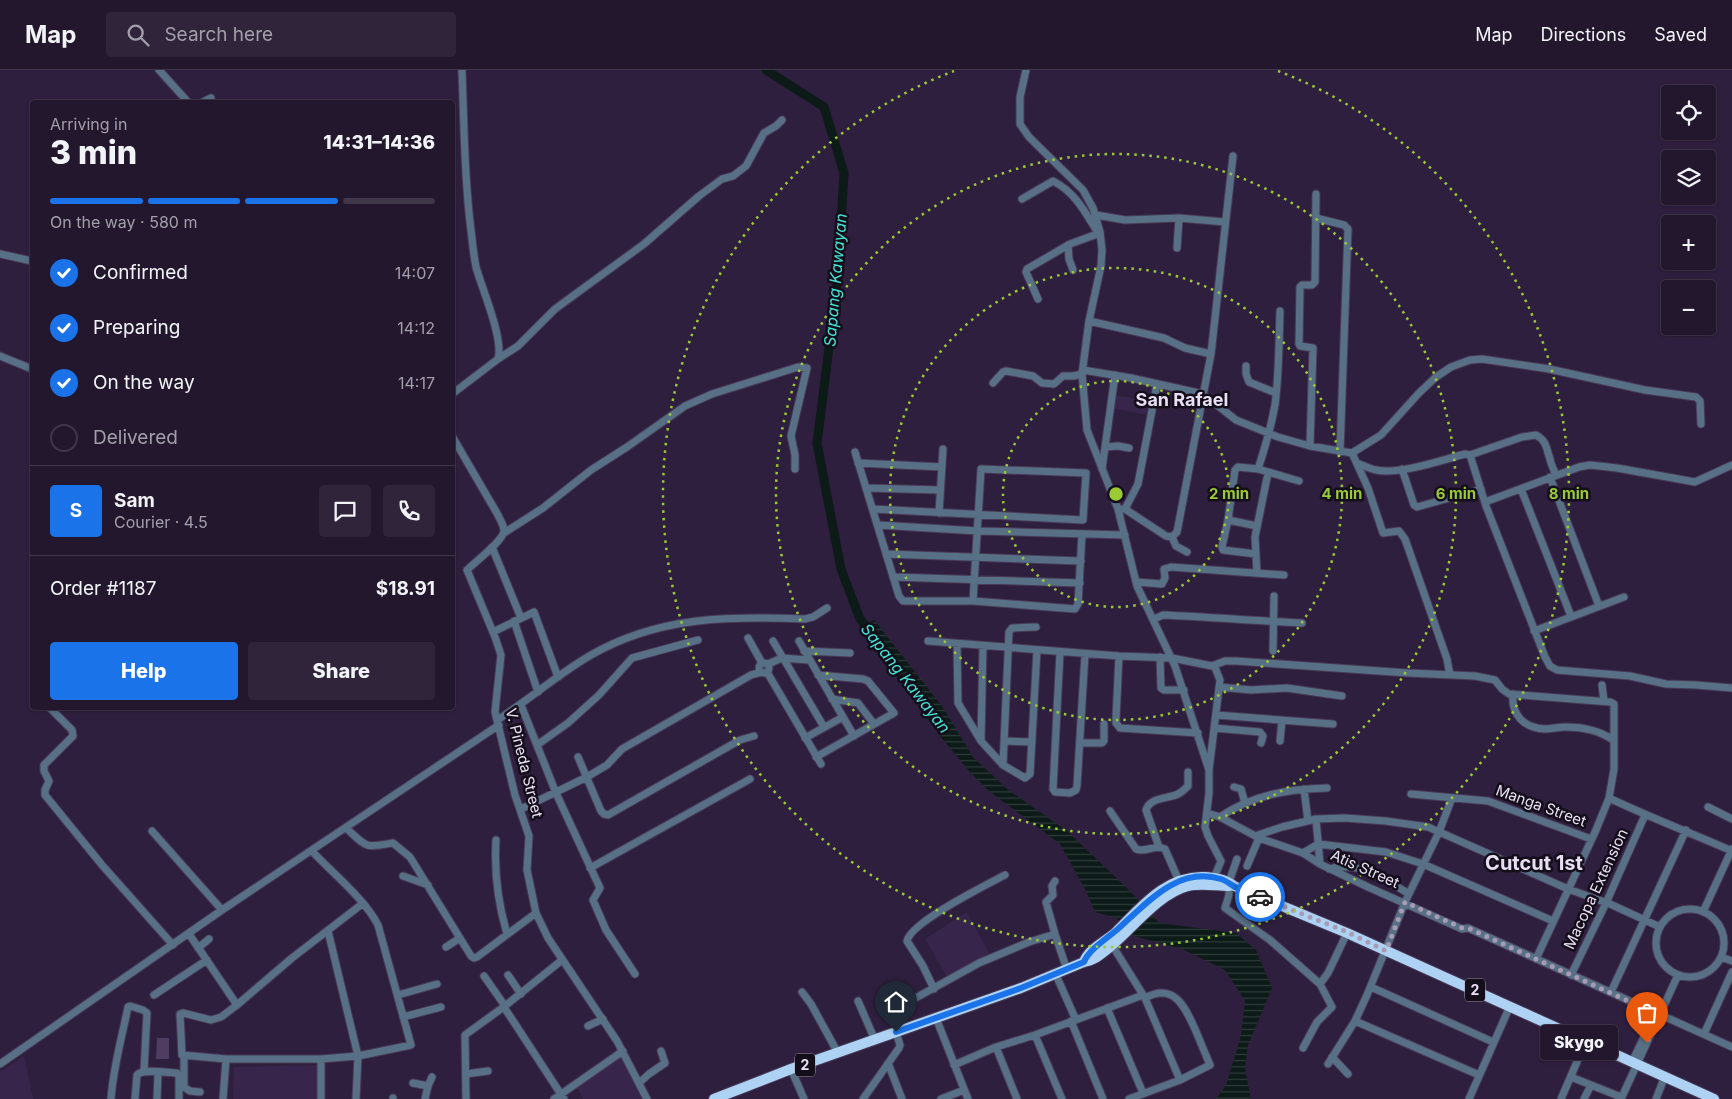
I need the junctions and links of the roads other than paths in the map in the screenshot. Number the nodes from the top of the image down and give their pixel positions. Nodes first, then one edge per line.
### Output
1 (159, 70) edge
2 (462, 70) edge
3 (1026, 70) edge
4 (211, 98) dead end
5 (186, 100) edge
6 (207, 100) edge
7 (782, 120) dead end
8 (1232, 156) dead end
9 (1316, 194) dead end
10 (1022, 199) dead end
11 (1096, 215) junction
12 (1179, 218) junction
13 (1316, 218) junction
14 (1225, 222) junction
15 (1099, 233) junction
16 (1068, 245) junction
17 (1177, 248) dead end
18 (0, 254) edge
19 (30, 261) edge
20 (1073, 270) dead end
21 (1038, 299) dead end
22 (1280, 311) dead end
23 (1089, 321) junction
24 (1211, 354) junction
25 (0, 356) edge
26 (498, 358) junction
27 (1246, 366) dead end
28 (30, 368) edge
29 (1083, 372) junction
30 (1116, 375) junction
31 (993, 382) dead end
32 (1157, 384) junction
33 (455, 392) edge
34 (1276, 393) junction
35 (1203, 394) junction
36 (1701, 424) dead end
37 (1269, 433) junction
38 (455, 441) edge
39 (1310, 446) junction
40 (1105, 447) junction
41 (1129, 448) dead end
42 (943, 449) dead end
43 (855, 452) dead end
44 (1340, 452) junction
45 (1352, 453) junction
46 (1470, 455) junction
47 (858, 463) junction
48 (1357, 463) junction
49 (1732, 465) edge
50 (942, 467) junction
51 (1258, 469) junction
52 (1402, 469) junction
53 (795, 470) dead end
54 (1102, 470) junction
55 (1268, 473) junction
56 (1553, 476) junction
57 (1299, 481) dead end
58 (866, 488) junction
59 (1521, 488) junction
60 (1481, 489) junction
61 (940, 490) junction
62 (1485, 502) junction
63 (1122, 509) junction
64 (873, 510) junction
65 (939, 513) junction
66 (978, 515) junction
67 (1228, 520) junction
68 (878, 525) junction
69 (1258, 526) junction
70 (978, 531) junction
71 (504, 533) junction
72 (1082, 534) junction
73 (1125, 535) junction
74 (1172, 537) junction
75 (492, 547) junction
76 (1187, 552) dead end
77 (886, 554) junction
78 (1256, 554) junction
79 (976, 558) junction
80 (1081, 562) junction
81 (1258, 574) junction
82 (1284, 575) dead end
83 (893, 577) junction
84 (974, 579) junction
85 (1136, 582) junction
86 (1080, 583) junction
87 (1274, 596) dead end
88 (1624, 597) dead end
89 (973, 600) junction
90 (1598, 606) junction
91 (827, 608) dead end
92 (1571, 616) junction
93 (517, 619) junction
94 (1154, 619) junction
95 (1273, 622) junction
96 (1302, 623) dead end
97 (1036, 628) dead end
98 (1534, 631) junction
99 (493, 632) junction
100 (748, 638) dead end
101 (698, 640) dead end
102 (773, 641) dead end
103 (799, 641) dead end
104 (928, 641) dead end
105 (958, 644) junction
106 (984, 646) junction
107 (1009, 648) junction
108 (1037, 650) junction
109 (804, 651) junction
110 (1273, 651) dead end
111 (1060, 652) junction
112 (850, 653) dead end
113 (1086, 654) junction
114 (1119, 656) junction
115 (1160, 657) junction
116 (782, 658) junction
117 (1172, 658) junction
118 (810, 660) junction
119 (1214, 665) junction
120 (764, 668) junction
121 (818, 675) junction
122 (1450, 675) junction
123 (558, 677) junction
124 (1602, 685) dead end
125 (1219, 687) junction
126 (1732, 688) edge
127 (1184, 690) junction
128 (538, 692) junction
129 (1513, 694) junction
130 (1342, 696) dead end
131 (832, 699) junction
132 (1604, 701) junction
133 (521, 704) junction
134 (52, 710) edge
135 (1216, 715) junction
136 (843, 717) junction
137 (1282, 720) junction
138 (498, 722) junction
139 (874, 724) junction
140 (1104, 724) dead end
141 (1333, 724) dead end
142 (824, 728) junction
143 (1214, 728) junction
144 (1613, 732) junction
145 (1198, 733) junction
146 (1604, 733) junction
147 (754, 736) dead end
148 (854, 736) junction
149 (805, 738) junction
150 (1613, 740) junction
151 (981, 741) junction
152 (1004, 741) junction
153 (1280, 741) dead end
154 (1032, 742) junction
155 (1080, 743) junction
156 (1261, 743) dead end
157 (537, 745) junction
158 (578, 757) dead end
159 (816, 757) junction
160 (821, 764) dead end
161 (1003, 765) junction
162 (1209, 770) junction
163 (1188, 772) dead end
164 (587, 777) junction
165 (750, 779) dead end
166 (1234, 787) dead end
167 (1327, 788) dead end
168 (1304, 789) junction
169 (556, 793) junction
170 (1411, 794) dead end
171 (1452, 798) junction
172 (1609, 798) junction
173 (1245, 803) junction
174 (1708, 806) dead end
175 (521, 809) junction
176 (1110, 811) dead end
177 (1207, 813) junction
178 (1646, 815) junction
179 (1220, 817) junction
180 (1732, 818) edge
181 (1316, 819) junction
182 (1308, 820) junction
183 (346, 828) junction
184 (1686, 830) junction
185 (152, 832) dead end
186 (1439, 832) junction
187 (1257, 837) junction
188 (1591, 839) junction
189 (496, 840) dead end
190 (1318, 844) junction
191 (1159, 847) junction
192 (1732, 850) edge
193 (312, 851) junction
194 (1303, 853) junction
195 (1237, 860) dead end
196 (1320, 864) junction
197 (1423, 864) junction
198 (1248, 866) dead end
199 (590, 868) junction
200 (1329, 869) junction
201 (1005, 875) dead end
202 (403, 876) dead end
203 (1214, 878) junction
204 (1055, 881) dead end
205 (1178, 881) junction
206 (428, 884) junction
207 (1230, 885) junction
208 (1568, 889) junction
209 (1409, 894) junction
210 (1159, 896) junction
211 (1405, 902) junction
212 (1606, 903) junction
213 (362, 904) junction
214 (222, 910) junction
215 (1703, 912) junction
216 (536, 914) junction
217 (1553, 921) junction
218 (1643, 921) junction
219 (1659, 929) junction
220 (328, 931) junction
221 (1347, 932) junction
222 (189, 934) junction
223 (507, 934) junction
224 (1055, 934) junction
225 (460, 938) junction
226 (209, 939) dead end
227 (1113, 941) junction
228 (173, 945) junction
229 (446, 947) dead end
230 (198, 948) junction
231 (1386, 951) junction
232 (1721, 957) junction
233 (1536, 959) junction
234 (207, 960) junction
235 (562, 960) junction
236 (1732, 961) edge
237 (1067, 970) junction
238 (1732, 972) edge
239 (635, 974) dead end
240 (1056, 974) junction
241 (1676, 974) junction
242 (508, 975) dead end
243 (1571, 975) junction
244 (484, 976) dead end
245 (437, 984) dead end
246 (1320, 984) junction
247 (1371, 987) junction
248 (934, 989) junction
249 (802, 992) dead end
250 (1611, 992) junction
251 (520, 994) junction
252 (154, 995) dead end
253 (398, 996) junction
254 (1144, 996) junction
255 (912, 1000) dead end
256 (858, 1001) dead end
257 (237, 1005) junction
258 (1510, 1006) junction
259 (441, 1007) dead end
260 (504, 1007) junction
261 (1107, 1008) junction
262 (1657, 1014) junction
263 (403, 1017) junction
264 (936, 1018) junction
265 (603, 1019) junction
266 (1073, 1021) junction
267 (1355, 1021) junction
268 (588, 1026) dead end
269 (896, 1032) junction
270 (1704, 1034) junction
271 (1035, 1035) junction
272 (875, 1040) junction
273 (1586, 1041) junction
274 (1493, 1042) junction
275 (996, 1047) junction
276 (1732, 1047) edge
277 (1304, 1048) dead end
278 (623, 1051) junction
279 (661, 1051) dead end
280 (838, 1053) junction
281 (184, 1056) junction
282 (358, 1056) junction
283 (226, 1059) junction
284 (321, 1060) junction
285 (888, 1063) junction
286 (1635, 1063) junction
287 (0, 1064) edge
288 (954, 1065) junction
289 (791, 1069) junction
290 (144, 1070) junction
291 (488, 1071) dead end
292 (158, 1072) junction
293 (466, 1074) junction
294 (1348, 1074) dead end
295 (1479, 1076) junction
296 (1665, 1076) junction
297 (432, 1077) dead end
298 (1571, 1077) junction
299 (1180, 1080) junction
300 (413, 1083) dead end
301 (639, 1083) junction
302 (1592, 1085) junction
303 (428, 1086) junction
304 (964, 1090) junction
305 (200, 1092) dead end
306 (1143, 1093) junction
307 (563, 1097) edge
308 (1621, 1098) edge
309 (111, 1099) edge
310 (135, 1099) edge
311 (157, 1099) edge
312 (179, 1099) edge
313 (223, 1099) edge
314 (320, 1099) edge
315 (356, 1099) edge
316 (425, 1099) edge
317 (466, 1099) edge
318 (554, 1099) edge
319 (647, 1099) edge
320 (714, 1099) edge
321 (804, 1099) edge
322 (863, 1099) edge
323 (902, 1099) edge
324 (941, 1099) edge
325 (968, 1099) edge
326 (1017, 1099) edge
327 (1062, 1099) edge
328 (1103, 1099) edge
329 (1129, 1099) edge
330 (1469, 1099) edge
331 (1561, 1099) edge
332 (1584, 1099) edge
333 (1656, 1099) edge
334 (1714, 1099) edge

1 - 5 street
2 - 26 street
3 - 11 street
4 - 6 street
7 - 26 street
8 - 14 street
9 - 13 street
10 - 15 street
11 - 12 street
11 - 15 street
12 - 14 street
12 - 17 street
13 - 39 street
13 - 44 street
14 - 24 street
15 - 16 street
15 - 23 street
16 - 20 street
16 - 21 street
18 - 19 street
22 - 34 street
23 - 24 street
23 - 29 street
24 - 35 street
25 - 28 street
26 - 33 street
27 - 34 street
29 - 30 street
29 - 31 street
29 - 54 street
30 - 32 street
30 - 40 street
32 - 35 street
32 - 63 street
34 - 37 street
35 - 37 street
35 - 74 street
36 - 45 street
37 - 39 street
37 - 51 street
38 - 71 street
39 - 44 street
40 - 41 street
40 - 54 street
42 - 50 street
43 - 47 street
44 - 45 street
45 - 48 street
46 - 52 street
46 - 56 street
46 - 60 street
47 - 50 street
47 - 58 street
48 - 52 street
48 - 122 street
49 - 56 street
50 - 61 street
51 - 55 street
51 - 67 street
52 - 60 street
53 - 71 street, V. Pineda Street
54 - 63 street
55 - 57 street
55 - 69 street
56 - 59 street
56 - 90 street
58 - 61 street
58 - 64 street
59 - 62 street
59 - 92 street
60 - 62 street
61 - 65 street
62 - 98 street
63 - 73 street
63 - 74 street
64 - 65 street
64 - 68 street
65 - 66 street
66 - 66 street
66 - 70 street
67 - 69 street
67 - 78 street
68 - 70 street
68 - 77 street
69 - 78 street
70 - 72 street
70 - 79 street
71 - 75 street, V. Pineda Street
72 - 73 street
72 - 80 street
73 - 85 street
74 - 76 street
75 - 93 street
75 - 99 street, V. Pineda Street
77 - 79 street
77 - 83 street
78 - 81 street
79 - 80 street
79 - 84 street
80 - 86 street
81 - 82 street
81 - 85 street
83 - 84 street
83 - 89 street
84 - 86 street
84 - 89 street
85 - 94 street
86 - 89 street
87 - 95 street
88 - 90 street
90 - 92 street
91 - 123 street
92 - 98 street
93 - 99 street
93 - 123 street
93 - 128 street
94 - 95 street
94 - 117 street
95 - 96 street
95 - 110 street
97 - 107 street
98 - 126 street
99 - 138 street, V. Pineda Street
100 - 120 street
101 - 157 street
102 - 116 street
103 - 109 street
104 - 105 street
105 - 106 street
105 - 151 street
106 - 107 street
106 - 151 street
107 - 108 street
107 - 152 street
108 - 111 street
108 - 154 street
109 - 112 street
109 - 118 street
111 - 113 street
111 - 155 street
113 - 114 street
113 - 155 street
114 - 115 street
114 - 145 street
115 - 117 street
115 - 127 street
116 - 118 street
116 - 120 street
116 - 142 street
117 - 119 street
117 - 127 street
118 - 121 street
119 - 122 street
119 - 125 street
120 - 149 street
120 - 164 street
121 - 131 street
121 - 139 street
122 - 129 street
123 - 128 street
124 - 132 street
125 - 130 street
125 - 135 street
127 - 145 street
128 - 133 street
129 - 132 street
129 - 146 street
131 - 136 street
131 - 139 street
132 - 144 street
133 - 138 street
133 - 157 street
134 - 228 street
135 - 137 street
135 - 143 street
136 - 142 street
136 - 148 street
137 - 141 street
137 - 153 street
138 - 175 street, V. Pineda Street
138 - 183 street
139 - 148 street
140 - 155 street
142 - 149 street
143 - 156 street
143 - 162 street
144 - 146 street
144 - 150 street
145 - 162 street
146 - 150 street
147 - 164 street
148 - 159 street
149 - 159 street
150 - 172 street
151 - 161 street
152 - 154 street
152 - 161 street
154 - 161 street
157 - 169 street
158 - 164 street
159 - 160 street
162 - 177 street
163 - 191 street
164 - 169 street
165 - 199 street
166 - 173 street
167 - 168 street
168 - 173 street
168 - 182 street
169 - 175 street
169 - 199 street
170 - 171 street, Manga Street
171 - 186 street
171 - 188 street, Manga Street
172 - 178 street
172 - 188 street
173 - 179 street
174 - 180 street
175 - 216 street, V. Pineda Street
176 - 191 street
177 - 179 street, Atis Street
177 - 203 street
178 - 184 street
178 - 212 street, Macopa Extension
179 - 187 street, Atis Street
181 - 182 street
181 - 186 street
181 - 190 street
182 - 187 street
183 - 193 street
183 - 206 street
184 - 192 street
184 - 218 street
185 - 214 street
186 - 197 street
186 - 208 street
187 - 194 street, Atis Street
187 - 198 street
188 - 208 street
189 - 223 street
190 - 194 street
190 - 196 street
190 - 197 street
191 - 205 street
192 - 215 street
193 - 213 street
193 - 214 street
194 - 196 street, Atis Street
195 - 207 street
196 - 200 street, Atis Street
197 - 209 street
197 - 217 street
199 - 239 street
200 - 209 street
200 - 211 street, Atis Street
201 - 248 street
202 - 206 street
203 - 205 highway, 2
203 - 207 highway, 2
204 - 224 street
205 - 210 highway, 2
206 - 225 street
207 - 210 highway, 2
207 - 221 highway, 2
207 - 246 street
208 - 212 street
208 - 217 street
209 - 211 street
210 - 227 highway, 2
211 - 231 street
211 - 233 street, Atis Street
212 - 218 street
212 - 243 street, Macopa Extension
213 - 220 street
213 - 253 street
214 - 222 street
215 - 219 street
215 - 232 street
216 - 223 street
216 - 235 street, V. Pineda Street
217 - 233 street
218 - 219 street
218 - 250 street
219 - 241 street
220 - 257 street
220 - 282 street
221 - 231 highway, 2
221 - 246 street
222 - 228 street
222 - 230 street
223 - 225 street
224 - 237 street
224 - 248 street
225 - 229 street
226 - 230 street
227 - 237 highway, 2
227 - 254 street
228 - 287 street
230 - 234 street
231 - 247 street
231 - 258 highway, 2
232 - 236 street
232 - 241 street
233 - 243 street, Atis Street
234 - 252 street
234 - 257 street
235 - 251 street
235 - 265 street, V. Pineda Street
237 - 240 highway, 2
238 - 270 street
240 - 264 highway, 2
240 - 266 street
241 - 262 street
242 - 251 street
243 - 250 street, Atis Street
244 - 260 street
245 - 253 street
246 - 277 street
247 - 267 street
247 - 274 street
248 - 255 street
249 - 280 street
250 - 262 street, Atis Street
251 - 260 street
253 - 263 street
254 - 261 street
254 - 299 street
254 - 299 street
256 - 272 street
257 - 281 street
258 - 273 highway, 2
258 - 274 street
259 - 263 street
260 - 293 street
260 - 307 street
261 - 266 street
261 - 306 street
262 - 270 street, Atis Street
262 - 286 street
263 - 282 street
264 - 269 highway, 2
264 - 288 street
265 - 268 street
265 - 278 street, V. Pineda Street
266 - 271 street
266 - 328 street
267 - 294 street
267 - 295 street
269 - 272 highway, 2
269 - 285 street
270 - 276 street, Atis Street
271 - 275 street
271 - 327 street
272 - 280 highway, 2
273 - 286 highway, 2
273 - 298 street
274 - 295 street
275 - 288 street
275 - 326 street
278 - 301 street, V. Pineda Street
278 - 307 street
279 - 301 street
280 - 289 highway, 2
281 - 283 street
281 - 305 street
282 - 284 street
282 - 315 street
283 - 284 street
283 - 313 street
284 - 314 street
285 - 322 street
285 - 323 street
286 - 296 highway, 2
286 - 308 street
288 - 304 street
289 - 320 highway, 2
289 - 321 street
290 - 292 street
290 - 309 street
290 - 310 street
291 - 293 street
292 - 311 street
292 - 312 street
293 - 317 street
295 - 330 street
296 - 333 street
296 - 334 highway, 2
297 - 303 street
298 - 302 street
298 - 331 street
299 - 306 street
300 - 303 street
301 - 319 street, V. Pineda Street
302 - 308 street
302 - 332 street
303 - 316 street
304 - 324 street
304 - 325 street
306 - 329 street
307 - 318 street

